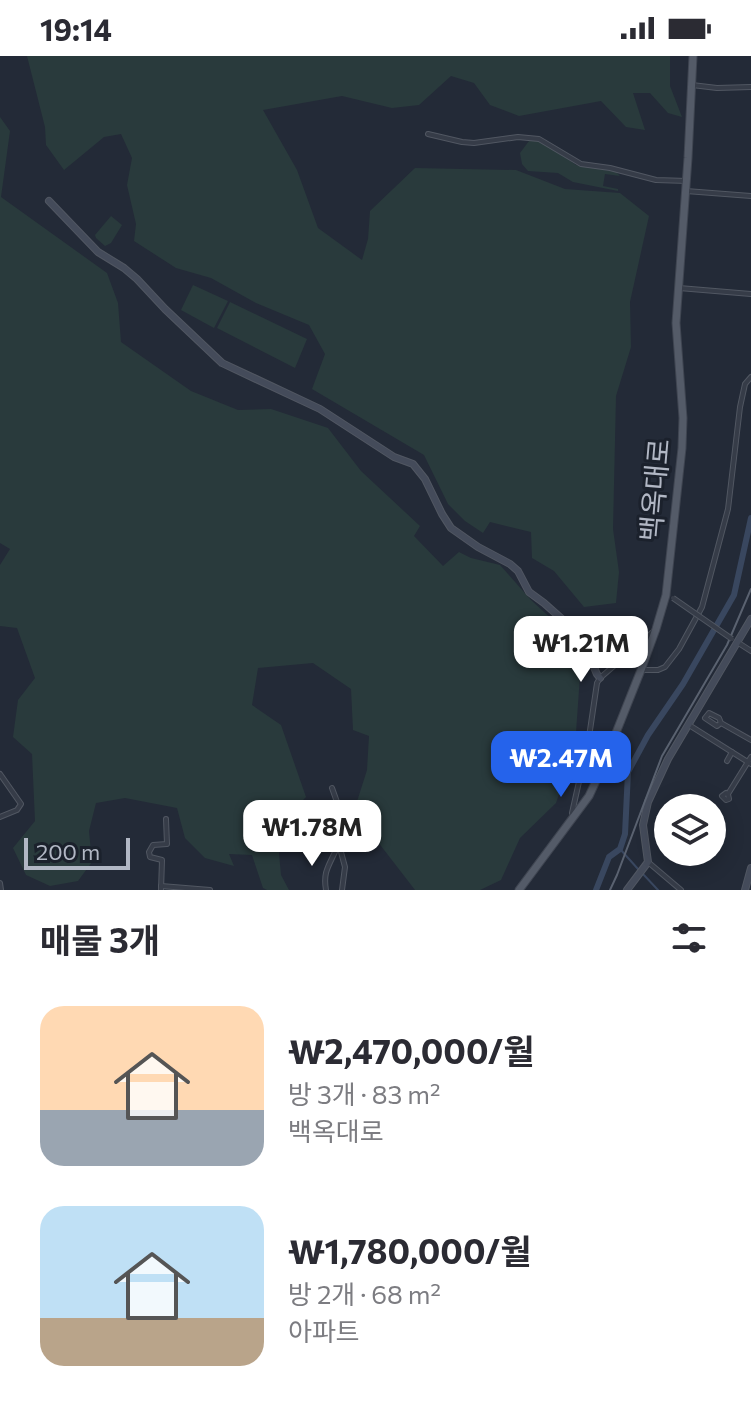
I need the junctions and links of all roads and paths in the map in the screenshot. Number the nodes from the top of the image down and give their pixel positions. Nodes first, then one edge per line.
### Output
1 (693, 56) edge
2 (692, 85) junction
3 (751, 87) edge
4 (428, 134) dead end
5 (687, 181) junction
6 (686, 191) junction
7 (751, 196) edge
8 (49, 201) dead end
9 (679, 288) junction
10 (751, 294) edge
11 (751, 377) edge
12 (669, 596) junction
13 (751, 619) edge
14 (656, 629) junction
15 (734, 640) junction
16 (635, 645) junction
17 (751, 651) edge
18 (642, 667) junction
19 (600, 678) junction
20 (721, 723) dead end
21 (688, 724) junction
22 (751, 740) edge
23 (732, 752) junction
24 (727, 761) dead end
25 (750, 761) edge
26 (0, 774) edge
27 (580, 780) junction
28 (594, 784) junction
29 (332, 788) dead end
30 (726, 796) dead end
31 (342, 816) junction
32 (0, 817) edge
33 (166, 819) dead end
34 (569, 824) junction
35 (338, 852) junction
36 (647, 863) junction
37 (751, 868) edge
38 (0, 883) edge
39 (161, 888) edge
40 (628, 889) edge
41 (1, 890) edge
42 (210, 890) edge
43 (326, 890) edge
44 (342, 890) edge
45 (519, 890) edge
46 (681, 890) edge
47 (745, 890) edge

1 - 2 main road, 백옥대로
2 - 3 street
2 - 5 main road, 백옥대로
4 - 5 street
5 - 6 main road, 백옥대로
6 - 7 street
6 - 9 main road, 백옥대로
8 - 19 street
9 - 10 street
9 - 12 main road, 백옥대로
11 - 18 street
12 - 14 main road, 백옥대로
12 - 15 street, bridge
13 - 15 street
14 - 16 street
14 - 18 main road, 백옥대로
15 - 17 street
15 - 21 street
16 - 18 street
16 - 19 street
18 - 28 main road, 백옥대로
19 - 27 street
20 - 22 street
21 - 23 street
21 - 36 street
23 - 24 street
23 - 25 street
25 - 30 street
26 - 32 street
27 - 28 street
27 - 34 street
28 - 34 main road, 백옥대로
29 - 31 street
31 - 35 street
31 - 35 street
33 - 39 street
34 - 45 main road, 백옥대로
35 - 43 street
35 - 44 street
36 - 40 street
36 - 46 street
37 - 47 street
38 - 41 street
39 - 42 street

